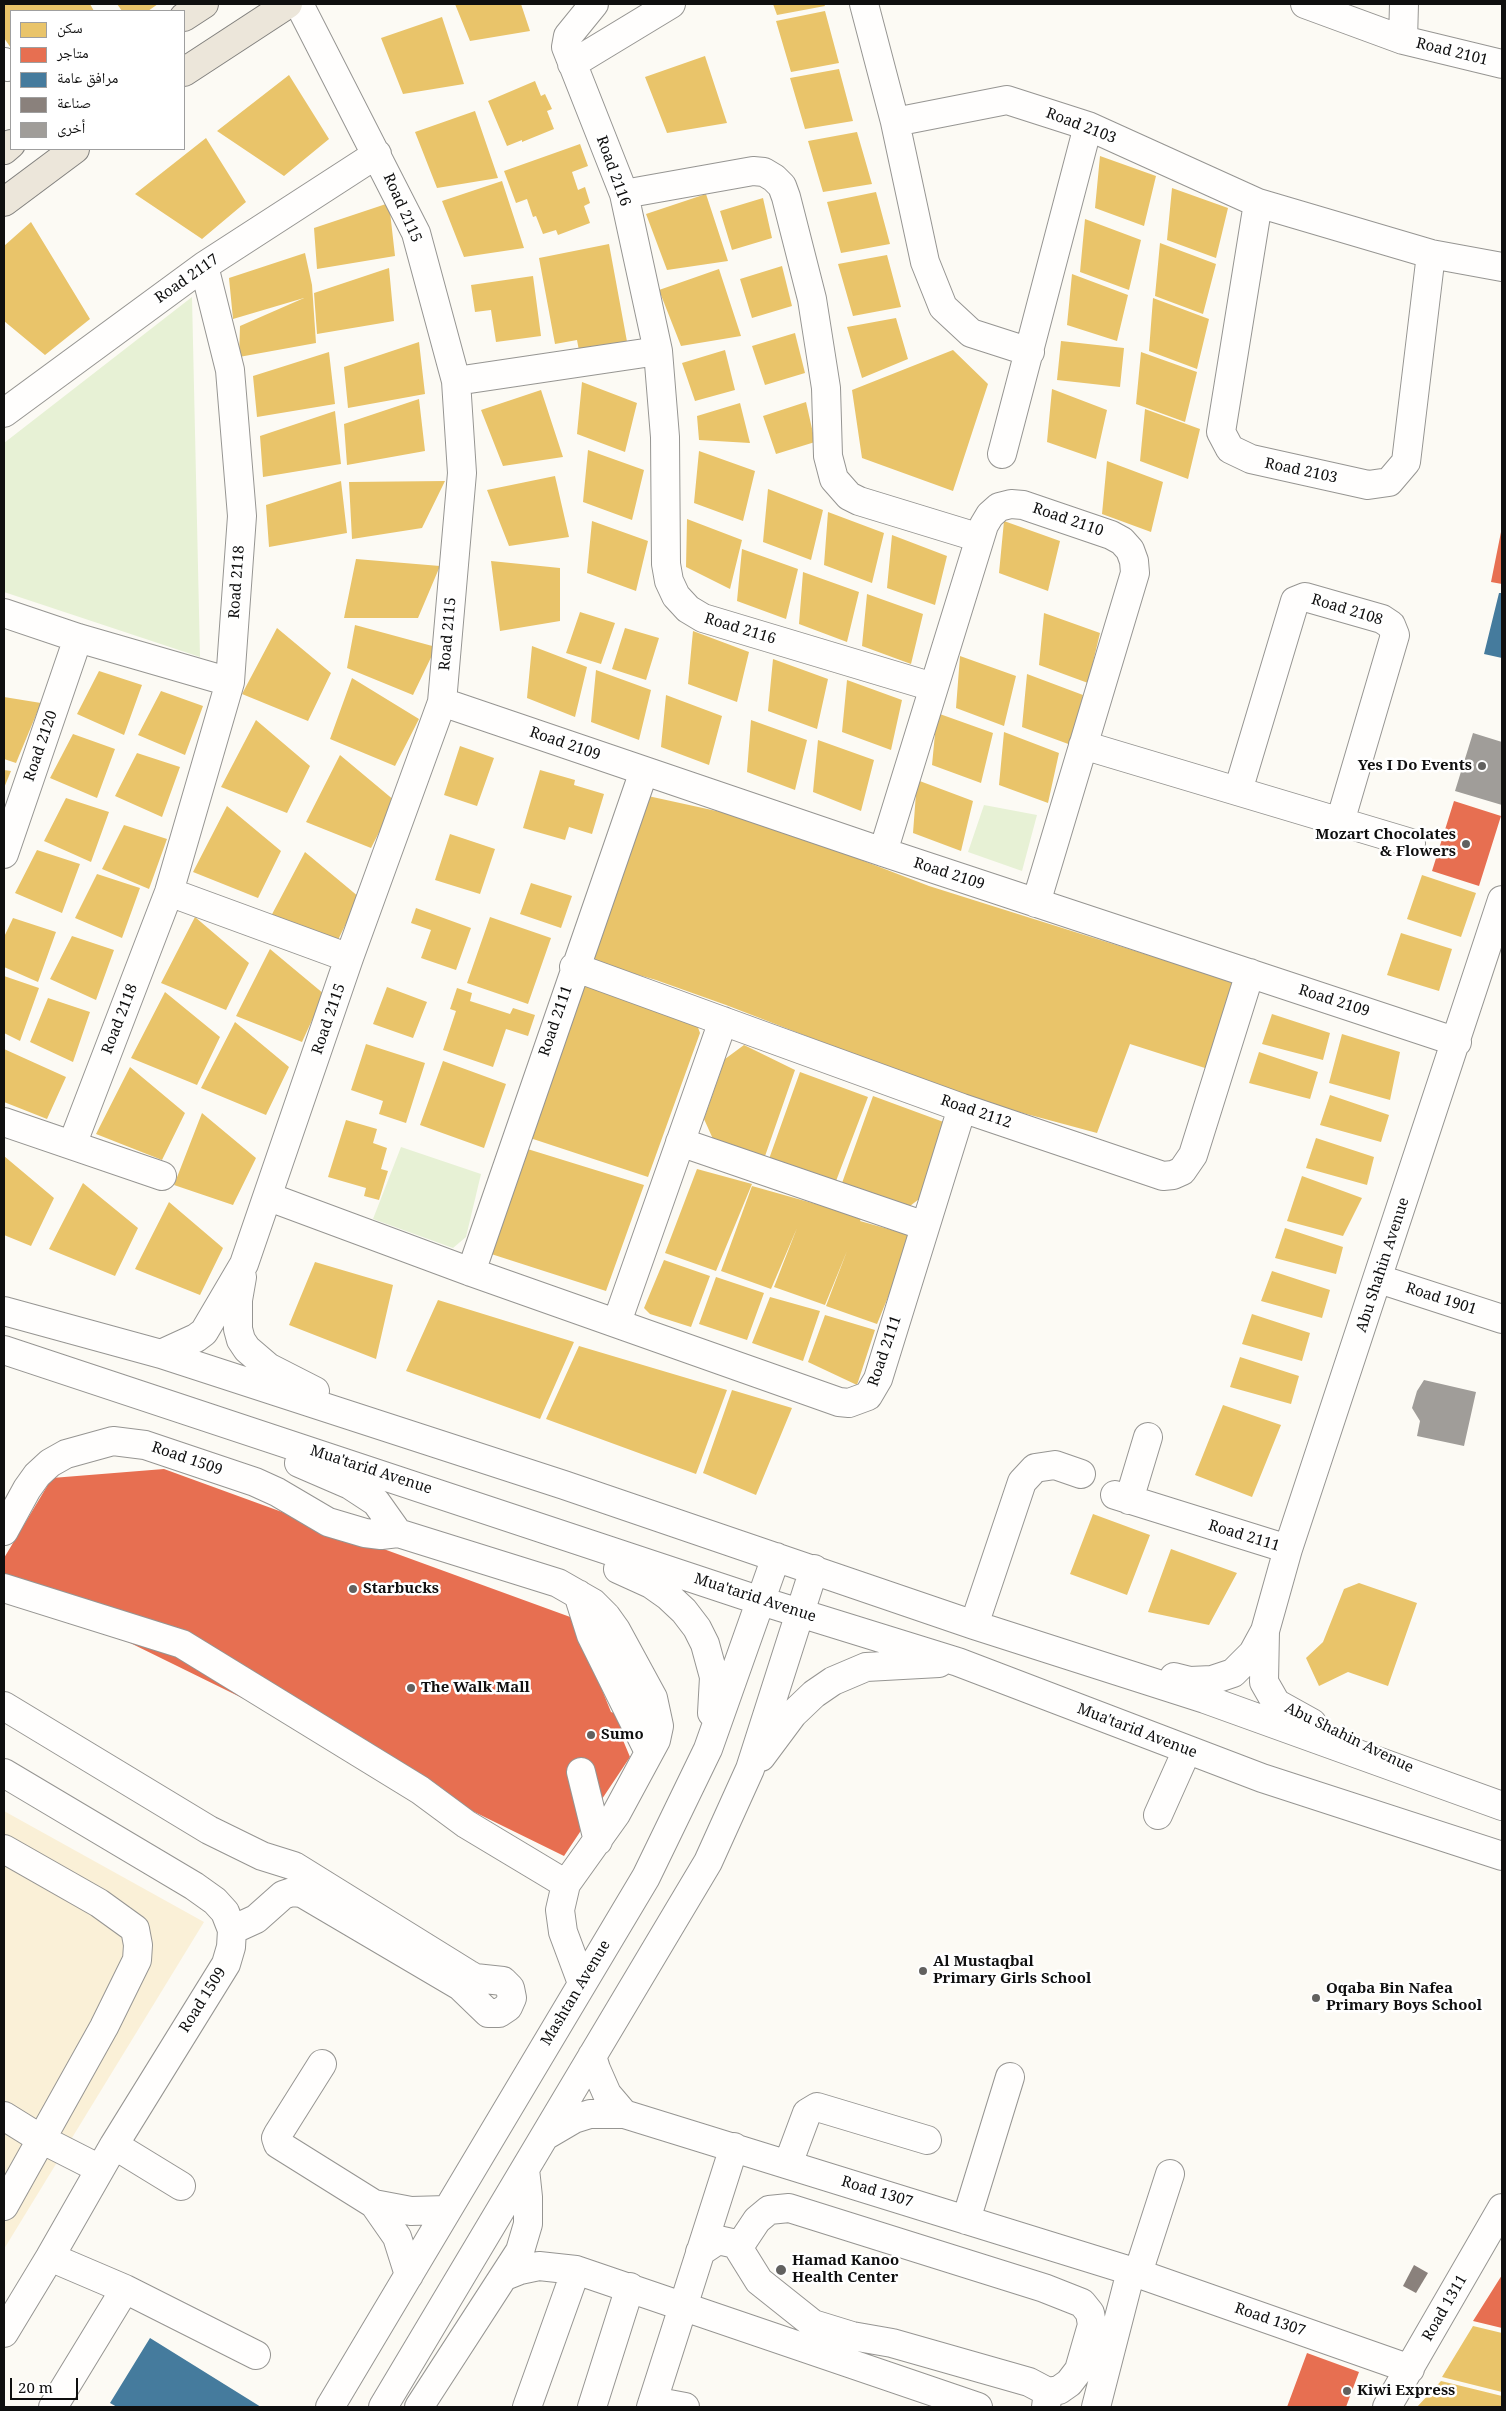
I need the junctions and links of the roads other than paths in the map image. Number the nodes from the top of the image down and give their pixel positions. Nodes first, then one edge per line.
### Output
1 (204, 4) edge
2 (288, 4) edge
3 (300, 4) edge
4 (594, 4) edge
5 (671, 4) edge
6 (864, 4) edge
7 (1306, 4) edge
8 (1404, 4) edge
9 (185, 16) edge
10 (1403, 40) junction
11 (572, 64) junction
12 (1502, 64) edge
13 (185, 71) edge
14 (895, 122) junction
15 (1088, 126) junction
16 (74, 150) edge
17 (377, 154) junction
18 (624, 194) junction
19 (4, 202) edge
20 (1258, 203) junction
21 (1431, 254) junction
22 (204, 266) junction
23 (1502, 267) edge
24 (658, 351) junction
25 (1030, 352) junction
26 (456, 381) junction
27 (4, 413) edge
28 (1002, 454) dead end
29 (980, 538) junction
30 (4, 613) edge
31 (78, 638) junction
32 (230, 682) junction
33 (933, 687) junction
34 (442, 702) junction
35 (1083, 745) junction
36 (644, 771) junction
37 (1238, 791) junction
38 (1340, 822) junction
39 (1411, 843) dead end
40 (883, 852) junction
41 (4, 854) edge
42 (168, 892) junction
43 (1502, 900) edge
44 (1036, 903) junction
45 (349, 958) junction
46 (574, 967) junction
47 (1250, 973) junction
48 (723, 1021) junction
49 (1457, 1042) junction
50 (962, 1108) junction
51 (4, 1122) edge
52 (680, 1142) junction
53 (72, 1145) junction
54 (162, 1176) dead end
55 (269, 1197) junction
56 (925, 1226) junction
57 (244, 1264) junction
58 (471, 1272) junction
59 (1379, 1279) junction
60 (4, 1311) edge
61 (1502, 1318) edge
62 (617, 1322) junction
63 (4, 1350) edge
64 (161, 1354) junction
65 (195, 1412) junction
66 (379, 1426) junction
67 (1148, 1437) dead end
68 (1081, 1474) dead end
69 (516, 1518) junction
70 (4, 1531) edge
71 (398, 1533) junction
72 (1288, 1549) junction
73 (776, 1557) junction
74 (814, 1569) junction
75 (4, 1588) edge
76 (761, 1601) junction
77 (798, 1613) junction
78 (974, 1624) junction
79 (1265, 1631) junction
80 (958, 1662) junction
81 (1090, 1663) junction
82 (4, 1706) edge
83 (708, 1749) junction
84 (1187, 1750) junction
85 (750, 1769) junction
86 (581, 1772) dead end
87 (5, 1776) edge
88 (1435, 1781) junction
89 (1502, 1806) edge
90 (1158, 1815) dead end
91 (598, 1841) junction
92 (4, 1849) edge
93 (1502, 1856) edge
94 (566, 1884) junction
95 (232, 1930) junction
96 (582, 1983) junction
97 (592, 2056) junction
98 (322, 2064) dead end
99 (1010, 2077) dead end
100 (624, 2114) junction
101 (4, 2116) edge
102 (544, 2137) junction
103 (41, 2139) junction
104 (927, 2140) dead end
105 (114, 2144) junction
106 (734, 2147) junction
107 (788, 2164) junction
108 (100, 2169) junction
109 (524, 2169) junction
110 (1170, 2174) dead end
111 (181, 2186) dead end
112 (374, 2204) junction
113 (4, 2206) edge
114 (1502, 2208) edge
115 (447, 2210) junction
116 (966, 2220) junction
117 (739, 2248) junction
118 (700, 2252) junction
119 (50, 2258) junction
120 (576, 2270) junction
121 (1134, 2272) junction
122 (409, 2275) junction
123 (505, 2276) junction
124 (630, 2287) junction
125 (125, 2289) junction
126 (683, 2305) junction
127 (4, 2333) edge
128 (256, 2355) dead end
129 (1410, 2369) junction
130 (1047, 2400) edge
131 (652, 2404) edge
132 (53, 2407) edge
133 (330, 2407) edge
134 (383, 2407) edge
135 (418, 2407) edge
136 (526, 2407) edge
137 (592, 2407) edge
138 (685, 2407) edge
139 (978, 2407) edge
140 (1096, 2407) edge
141 (1387, 2407) edge

1 - 9 main road
2 - 13 main road
3 - 17 street, Road 2115
4 - 11 street, Road 2116
5 - 11 street
6 - 14 street
7 - 10 street, Road 2101
8 - 10 street, Road 2101
10 - 12 street, Road 2101
11 - 18 street, Road 2116
14 - 15 street, Road 2103
14 - 25 street
15 - 20 street, Road 2103
15 - 25 street
16 - 19 main road
17 - 22 street, Road 2117
17 - 26 street, Road 2115
18 - 24 street, Road 2116
18 - 29 street
20 - 21 street, Road 2103
20 - 21 street, Road 2103
21 - 23 street, Road 2103
22 - 27 street, Road 2117
22 - 32 street, Road 2118
24 - 26 street
24 - 33 street, Road 2116
25 - 28 street
26 - 34 street, Road 2115
29 - 33 street, Road 2110
29 - 35 street, Road 2110
30 - 31 street
31 - 32 street
31 - 41 street, Road 2120
32 - 42 street, Road 2118
33 - 40 street, Road 2110
34 - 36 street, Road 2109
34 - 45 street, Road 2115
35 - 37 street
35 - 44 street, Road 2110
36 - 40 street, Road 2109
36 - 46 street, Road 2111
37 - 38 street
37 - 38 street, Road 2108
38 - 39 street
40 - 44 street, Road 2109
42 - 45 street
42 - 53 street, Road 2118
43 - 49 street, Abu Shahin Avenue
44 - 47 street, Road 2109
45 - 55 street, Road 2115
46 - 48 street, Road 2112
46 - 58 street, Road 2111
47 - 49 street, Road 2109
47 - 50 street, Road 2112
48 - 50 street, Road 2112
48 - 52 street
49 - 59 street, Abu Shahin Avenue
50 - 56 street, Road 2111
51 - 53 street
52 - 56 street
52 - 62 street
53 - 54 street
55 - 57 street, Road 2115
55 - 58 street, Road 2111
56 - 62 street, Road 2111
57 - 64 street, Road 2115
57 - 66 street, Road 2115
58 - 62 street, Road 2111
59 - 61 street, Road 1901
59 - 72 street, Abu Shahin Avenue
60 - 64 street
63 - 65 street, Mua'tarid Avenue
64 - 66 street
65 - 69 street, Mua'tarid Avenue
65 - 71 street
66 - 73 street
67 - 72 street, Road 2111
68 - 78 street
69 - 76 street, Mua'tarid Avenue
69 - 83 street
70 - 71 street, Road 1509
71 - 91 street, Road 1509
72 - 79 street, Abu Shahin Avenue
73 - 74 street
73 - 76 street, Mashtan Avenue
74 - 77 street
74 - 78 street
75 - 94 street
76 - 77 street, Mua'tarid Avenue
76 - 83 street, Mashtan Avenue
77 - 80 street, Mua'tarid Avenue
77 - 85 street
78 - 81 street
79 - 81 street, Abu Shahin Avenue
79 - 88 street, Abu Shahin Avenue
80 - 84 street, Mua'tarid Avenue
80 - 85 street
81 - 88 street
82 - 95 street
83 - 96 street, Mashtan Avenue
84 - 90 street
84 - 93 street, Mua'tarid Avenue
85 - 97 street
86 - 91 street
87 - 95 street
88 - 89 street
91 - 94 street
92 - 103 street
94 - 96 street
95 - 105 street, Road 1509
96 - 115 street, Mashtan Avenue
97 - 100 street
97 - 102 street
98 - 112 street
99 - 116 street
100 - 102 street, Road 1307
100 - 106 street, Road 1307
101 - 103 street
102 - 109 street
103 - 108 street
103 - 113 street
104 - 107 street
105 - 108 street, Road 1509
105 - 111 street
106 - 107 street, Road 1307
106 - 118 street
107 - 116 street, Road 1307
108 - 119 street, Road 1509
109 - 123 street
109 - 134 street
110 - 121 street
112 - 115 street
112 - 122 street
114 - 129 street, Road 1311
115 - 122 street, Mashtan Avenue
116 - 121 street, Road 1307
117 - 118 street
117 - 130 street
117 - 130 street
118 - 126 street
119 - 125 street
119 - 127 street, Road 1509
120 - 123 street
120 - 124 street
120 - 136 street
121 - 129 street, Road 1307
121 - 140 street
122 - 133 street, Mashtan Avenue
123 - 135 street
124 - 126 street
124 - 137 street
125 - 128 street
125 - 132 street
126 - 131 street
126 - 139 street
129 - 141 street, Road 1311
131 - 138 street

